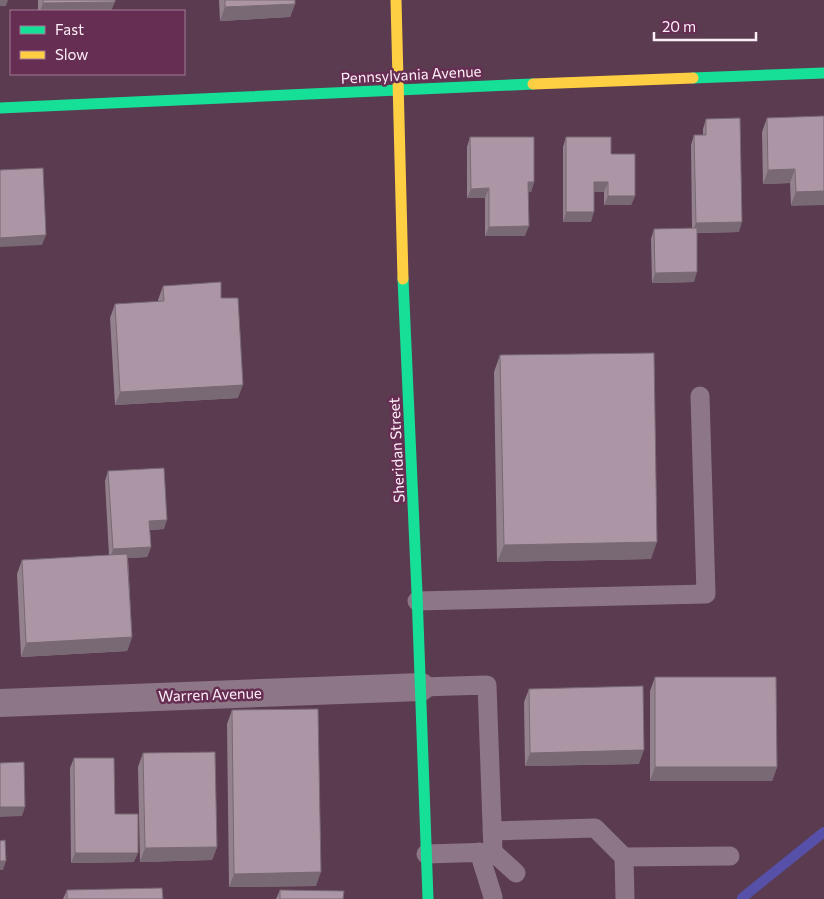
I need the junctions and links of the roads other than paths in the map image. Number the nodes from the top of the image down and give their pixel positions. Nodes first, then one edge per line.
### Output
1 (396, 0) edge
2 (824, 73) edge
3 (398, 89) junction
4 (0, 108) edge
5 (700, 396) dead end
6 (417, 600) junction
7 (421, 687) junction
8 (0, 703) edge
9 (492, 831) junction
10 (486, 852) junction
11 (426, 854) junction
12 (730, 856) dead end
13 (624, 857) junction
14 (516, 873) dead end
15 (493, 897) dead end
16 (428, 899) edge
17 (625, 899) edge

1 - 3 street, Sheridan Street
2 - 3 street, Pennsylvania Avenue
3 - 4 street, Pennsylvania Avenue
3 - 6 street, Sheridan Street
5 - 6 lane
6 - 7 street, Sheridan Street
7 - 8 street, Warren Avenue
7 - 9 lane
7 - 11 street, Sheridan Street
9 - 10 lane
9 - 13 lane
10 - 11 lane
10 - 14 lane
10 - 15 lane
11 - 16 street, Sheridan Street
12 - 13 lane
13 - 17 lane

